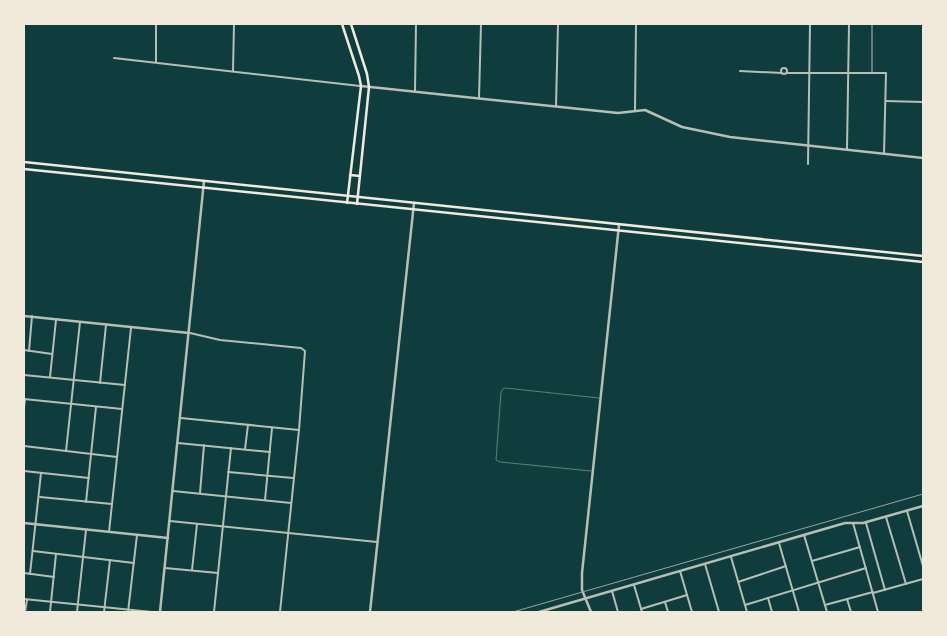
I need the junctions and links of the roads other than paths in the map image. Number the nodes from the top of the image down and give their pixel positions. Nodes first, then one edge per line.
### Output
1 (55, 24) edge
2 (77, 24) edge
3 (156, 24) edge
4 (234, 24) edge
5 (342, 24) edge
6 (351, 24) edge
7 (416, 24) edge
8 (481, 24) edge
9 (558, 24) edge
10 (636, 24) edge
11 (810, 24) edge
12 (849, 24) edge
13 (872, 24) edge
14 (114, 58) dead end
15 (363, 58) junction
16 (354, 61) junction
17 (156, 62) junction
18 (233, 71) junction
19 (740, 71) dead end
20 (809, 72) junction
21 (782, 73) junction
22 (786, 73) junction
23 (848, 73) junction
24 (872, 73) junction
25 (361, 86) junction
26 (369, 87) junction
27 (415, 92) junction
28 (479, 98) junction
29 (359, 101) junction
30 (885, 101) junction
31 (368, 102) junction
32 (923, 102) edge
33 (556, 106) junction
34 (635, 110) junction
35 (923, 127) edge
36 (808, 147) junction
37 (847, 150) junction
38 (884, 154) junction
39 (923, 158) edge
40 (24, 162) edge
41 (808, 164) dead end
42 (24, 169) edge
43 (90, 169) junction
44 (350, 174) junction
45 (88, 176) junction
46 (360, 176) junction
47 (204, 181) junction
48 (222, 183) junction
49 (203, 187) junction
50 (261, 187) junction
51 (222, 189) junction
52 (260, 193) junction
53 (348, 196) junction
54 (358, 197) junction
55 (347, 202) junction
56 (414, 203) junction
57 (357, 204) junction
58 (413, 210) junction
59 (513, 214) junction
60 (512, 220) junction
61 (619, 225) junction
62 (618, 231) junction
63 (872, 251) junction
64 (918, 256) junction
65 (923, 256) edge
66 (872, 257) junction
67 (918, 262) junction
68 (923, 262) edge
69 (24, 316) edge
70 (32, 316) junction
71 (56, 319) junction
72 (80, 322) junction
73 (106, 324) junction
74 (131, 327) junction
75 (189, 333) junction
76 (24, 350) edge
77 (29, 351) junction
78 (52, 354) junction
79 (24, 374) edge
80 (50, 377) junction
81 (74, 380) junction
82 (100, 383) junction
83 (125, 385) junction
84 (601, 398) junction
85 (24, 399) edge
86 (71, 404) junction
87 (24, 406) edge
88 (96, 406) junction
89 (122, 409) junction
90 (180, 418) junction
91 (248, 425) junction
92 (272, 427) junction
93 (299, 430) junction
94 (178, 442) junction
95 (204, 445) junction
96 (24, 446) edge
97 (231, 448) junction
98 (245, 449) junction
99 (66, 451) junction
100 (270, 452) junction
101 (91, 454) junction
102 (117, 456) junction
103 (24, 471) edge
104 (593, 471) junction
105 (228, 472) junction
106 (41, 473) junction
107 (268, 476) junction
108 (88, 478) junction
109 (294, 478) junction
110 (173, 491) junction
111 (200, 494) junction
112 (226, 496) junction
113 (39, 497) junction
114 (265, 500) junction
115 (86, 502) junction
116 (291, 503) junction
117 (112, 504) junction
118 (923, 506) edge
119 (907, 510) junction
120 (886, 516) junction
121 (170, 521) junction
122 (853, 522) junction
123 (865, 522) junction
124 (24, 523) edge
125 (36, 524) junction
126 (197, 524) junction
127 (223, 526) junction
128 (86, 529) junction
129 (109, 532) junction
130 (288, 533) junction
131 (136, 535) junction
132 (804, 535) junction
133 (168, 538) junction
134 (377, 542) junction
135 (778, 542) junction
136 (860, 547) junction
137 (33, 551) junction
138 (56, 554) junction
139 (731, 556) junction
140 (83, 557) junction
141 (110, 560) junction
142 (812, 561) junction
143 (134, 563) junction
144 (705, 564) junction
145 (786, 566) junction
146 (923, 566) edge
147 (165, 568) junction
148 (866, 568) junction
149 (192, 570) junction
150 (680, 571) junction
151 (24, 573) edge
152 (218, 573) junction
153 (30, 574) junction
154 (54, 577) junction
155 (923, 579) edge
156 (738, 582) junction
157 (818, 583) junction
158 (906, 584) junction
159 (634, 585) junction
160 (793, 590) junction
161 (885, 590) junction
162 (612, 591) junction
163 (873, 592) junction
164 (687, 596) junction
165 (768, 598) junction
166 (25, 599) edge
167 (586, 599) junction
168 (847, 599) junction
169 (52, 602) junction
170 (665, 602) junction
171 (78, 604) junction
172 (745, 605) junction
173 (825, 605) junction
174 (105, 607) junction
175 (129, 611) edge
176 (641, 611) edge
177 (25, 612) edge
178 (50, 612) edge
179 (77, 612) edge
180 (104, 612) edge
181 (152, 612) edge
182 (160, 612) edge
183 (214, 612) edge
184 (280, 612) edge
185 (370, 612) edge
186 (539, 612) edge
187 (591, 612) edge
188 (618, 612) edge
189 (668, 612) edge
190 (692, 612) edge
191 (719, 612) edge
192 (747, 612) edge
193 (772, 612) edge
194 (799, 612) edge
195 (827, 612) edge
196 (851, 612) edge
197 (878, 612) edge

1 - 2 lane
3 - 17 street
4 - 18 street
5 - 16 main road
6 - 15 main road
7 - 27 street
8 - 28 street
9 - 33 street
10 - 34 street
11 - 20 street
12 - 23 street
13 - 24 street
14 - 17 street
15 - 16 main road
15 - 26 main road
16 - 25 main road
17 - 18 street
18 - 25 street
19 - 21 street
20 - 22 street
20 - 23 street
20 - 36 street
21 - 22 street
21 - 22 street
23 - 24 street
23 - 37 street
24 - 30 street
25 - 26 street
25 - 29 main road
26 - 27 street
26 - 31 main road
27 - 28 street
28 - 33 street
29 - 31 main road
29 - 44 main road
30 - 32 street
30 - 38 street
31 - 46 main road
33 - 34 street
34 - 36 street
35 - 39 street
36 - 37 street
36 - 41 street
37 - 38 street
38 - 39 street
40 - 43 main road
42 - 45 main road
43 - 45 main road
43 - 47 main road
44 - 46 main road
44 - 53 main road
45 - 49 main road
46 - 54 main road
47 - 48 main road
47 - 49 street
48 - 50 main road
48 - 51 main road
49 - 51 main road
49 - 75 street
50 - 52 main road
50 - 53 main road
51 - 52 main road
52 - 55 main road
53 - 54 main road
53 - 55 main road
54 - 56 main road
54 - 57 main road
55 - 57 main road
56 - 58 street
56 - 59 main road
57 - 58 main road
58 - 60 main road
58 - 134 street
59 - 60 main road
59 - 61 main road
60 - 62 main road
61 - 62 street
61 - 63 main road
62 - 66 main road
62 - 84 street
63 - 64 main road
63 - 66 main road
64 - 65 main road
64 - 67 main road
66 - 67 main road
67 - 68 main road
69 - 70 street
70 - 71 street
70 - 77 street
71 - 72 street
71 - 78 street
72 - 73 street
72 - 81 street
73 - 74 street
73 - 82 street
74 - 75 street
74 - 83 street
75 - 90 street
75 - 93 street
76 - 77 street
77 - 78 street
78 - 80 street
79 - 80 street
80 - 81 street
81 - 82 street
81 - 86 street
82 - 83 street
83 - 89 street
84 - 104 street
84 - 104 lane
85 - 86 street
85 - 87 street
86 - 88 street
86 - 99 street
88 - 89 street
88 - 101 street
89 - 102 street
90 - 91 street
90 - 94 street
91 - 92 street
91 - 98 street
92 - 93 street
92 - 100 street
93 - 109 street
94 - 95 street
94 - 110 street
95 - 97 street
95 - 111 street
96 - 99 street
97 - 98 street
97 - 105 street
98 - 100 street
99 - 101 street
100 - 107 street
101 - 102 street
101 - 108 street
102 - 117 street
103 - 106 street
104 - 167 street
105 - 107 street
105 - 112 street
106 - 108 street
106 - 113 street
107 - 109 street
107 - 114 street
108 - 115 street
109 - 116 street
110 - 111 street
110 - 121 street
111 - 112 street
112 - 114 street
112 - 127 street
113 - 115 street
113 - 125 street
114 - 116 street
115 - 117 street
116 - 130 street
117 - 129 street
118 - 119 street
119 - 120 street
119 - 146 street
120 - 123 street
120 - 158 street
121 - 126 street
121 - 133 street
122 - 123 street
122 - 132 street
122 - 136 street
123 - 161 street
124 - 125 street
125 - 128 street
125 - 137 street
126 - 127 street
126 - 149 street
127 - 130 street
127 - 152 street
128 - 129 street
128 - 140 street
129 - 131 street
130 - 134 street
130 - 184 street
131 - 133 street
131 - 143 street
132 - 135 street
132 - 142 street
133 - 147 street
134 - 185 street
135 - 139 street
135 - 145 street
136 - 142 street
136 - 148 street
137 - 138 street
137 - 153 street
138 - 140 street
138 - 154 street
139 - 144 street
139 - 156 street
140 - 141 street
140 - 171 street
141 - 143 street
141 - 174 street
142 - 157 street
143 - 175 street
144 - 150 street
144 - 191 street
145 - 156 street
145 - 160 street
147 - 149 street
147 - 182 street
148 - 157 street
148 - 163 street
149 - 152 street
150 - 159 street
150 - 164 street
151 - 153 street
152 - 183 street
153 - 154 street
154 - 169 street
155 - 158 street
156 - 172 street
157 - 160 street
157 - 173 street
158 - 161 street
159 - 162 street
159 - 176 street
160 - 165 street
160 - 194 street
161 - 163 street
162 - 167 street
162 - 188 street
163 - 168 street
163 - 197 street
164 - 170 street
164 - 190 street
165 - 172 street
165 - 193 street
166 - 169 street
166 - 177 street
167 - 186 street
167 - 187 street
168 - 173 street
168 - 196 street
169 - 171 street
169 - 178 street
170 - 176 street
170 - 189 street
171 - 174 street
171 - 179 street
172 - 192 street
173 - 195 street
174 - 175 street
174 - 180 street
175 - 181 street

